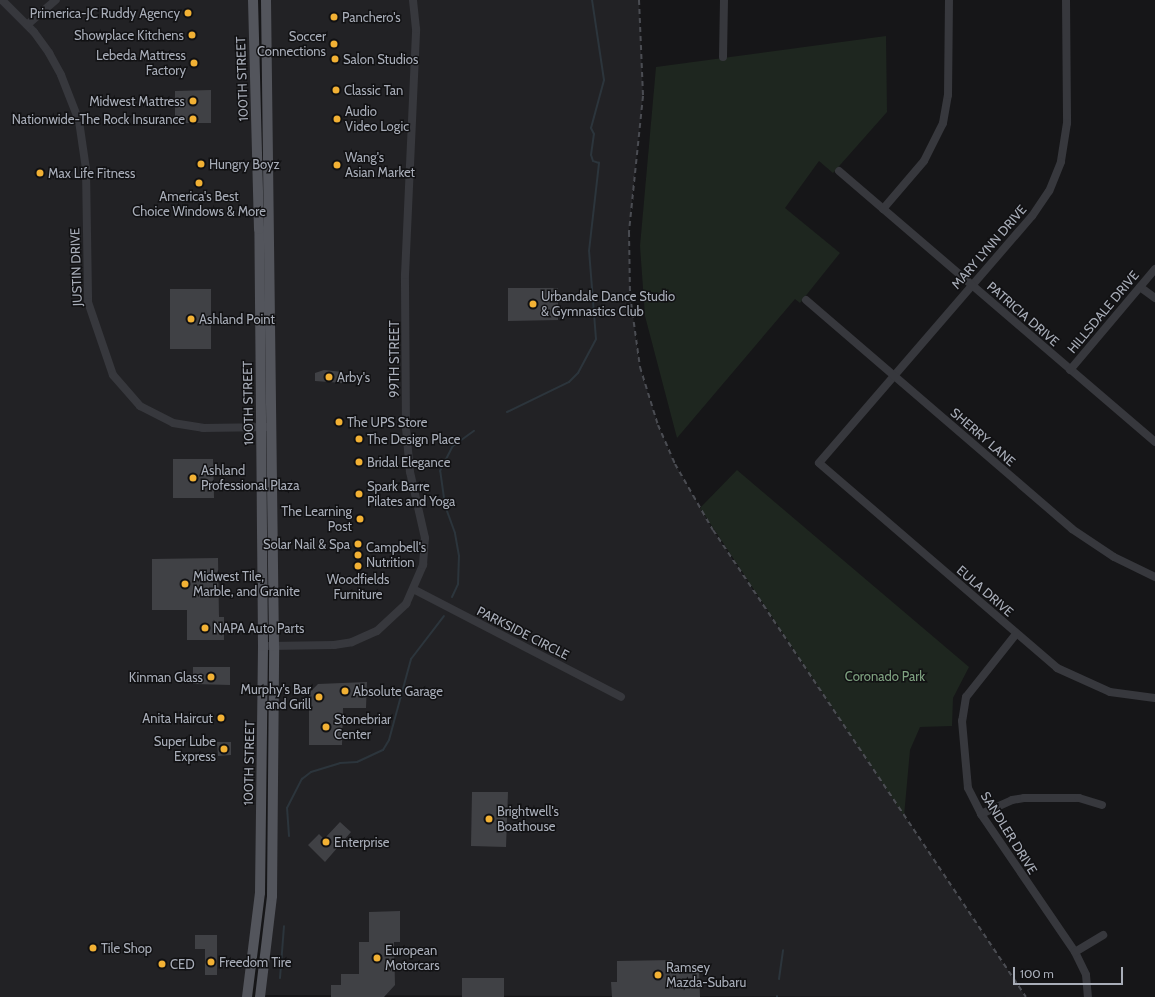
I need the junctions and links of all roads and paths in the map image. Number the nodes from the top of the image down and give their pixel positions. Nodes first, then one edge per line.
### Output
1 (2, 0) edge
2 (56, 0) edge
3 (253, 0) edge
4 (266, 0) edge
5 (413, 0) edge
6 (724, 0) edge
7 (949, 0) edge
8 (1066, 0) edge
9 (27, 25) junction
10 (724, 58) dead end
11 (839, 171) dead end
12 (883, 209) junction
13 (1155, 269) edge
14 (972, 286) junction
15 (1140, 287) junction
16 (1155, 298) edge
17 (806, 300) dead end
18 (1070, 370) junction
19 (894, 376) junction
20 (261, 427) junction
21 (272, 427) junction
22 (1155, 442) edge
23 (819, 463) joint
24 (1155, 577) edge
25 (415, 590) junction
26 (1016, 634) junction
27 (263, 646) junction
28 (274, 646) junction
29 (621, 697) dead end
30 (1155, 698) edge
31 (1102, 805) dead end
32 (981, 814) junction
33 (1103, 935) dead end
34 (1075, 952) junction
35 (247, 997) edge
36 (260, 997) edge
37 (1088, 997) edge

1 - 9 street, JUSTIN DRIVE
2 - 9 street
3 - 20 main road, 100TH STREET
4 - 21 main road, 100TH STREET
5 - 25 street, 99TH STREET
6 - 10 street
7 - 12 street
8 - 14 street, MARY LYNN DRIVE
9 - 20 street, JUSTIN DRIVE
11 - 12 street, PATRICIA DRIVE
12 - 14 street, PATRICIA DRIVE
13 - 15 street, HILLSDALE DRIVE
14 - 18 street, PATRICIA DRIVE
14 - 19 street, MARY LYNN DRIVE
15 - 16 street
15 - 18 street, HILLSDALE DRIVE
17 - 19 street, SHERRY LANE
18 - 22 street, PATRICIA DRIVE
19 - 23 street, MARY LYNN DRIVE
19 - 24 street, SHERRY LANE
20 - 21 street, JUSTIN DRIVE
20 - 27 main road, 100TH STREET
21 - 28 main road, 100TH STREET
23 - 26 street, EULA DRIVE
25 - 28 street, 99TH STREET
25 - 29 street, PARKSIDE CIRCLE
26 - 30 street, EULA DRIVE
26 - 32 street, SANDLER DRIVE
27 - 28 street, 99TH STREET
27 - 35 main road, 100TH STREET
28 - 36 main road, 100TH STREET
31 - 32 street
32 - 34 street, SANDLER DRIVE
33 - 34 street
34 - 37 street, SANDLER DRIVE

